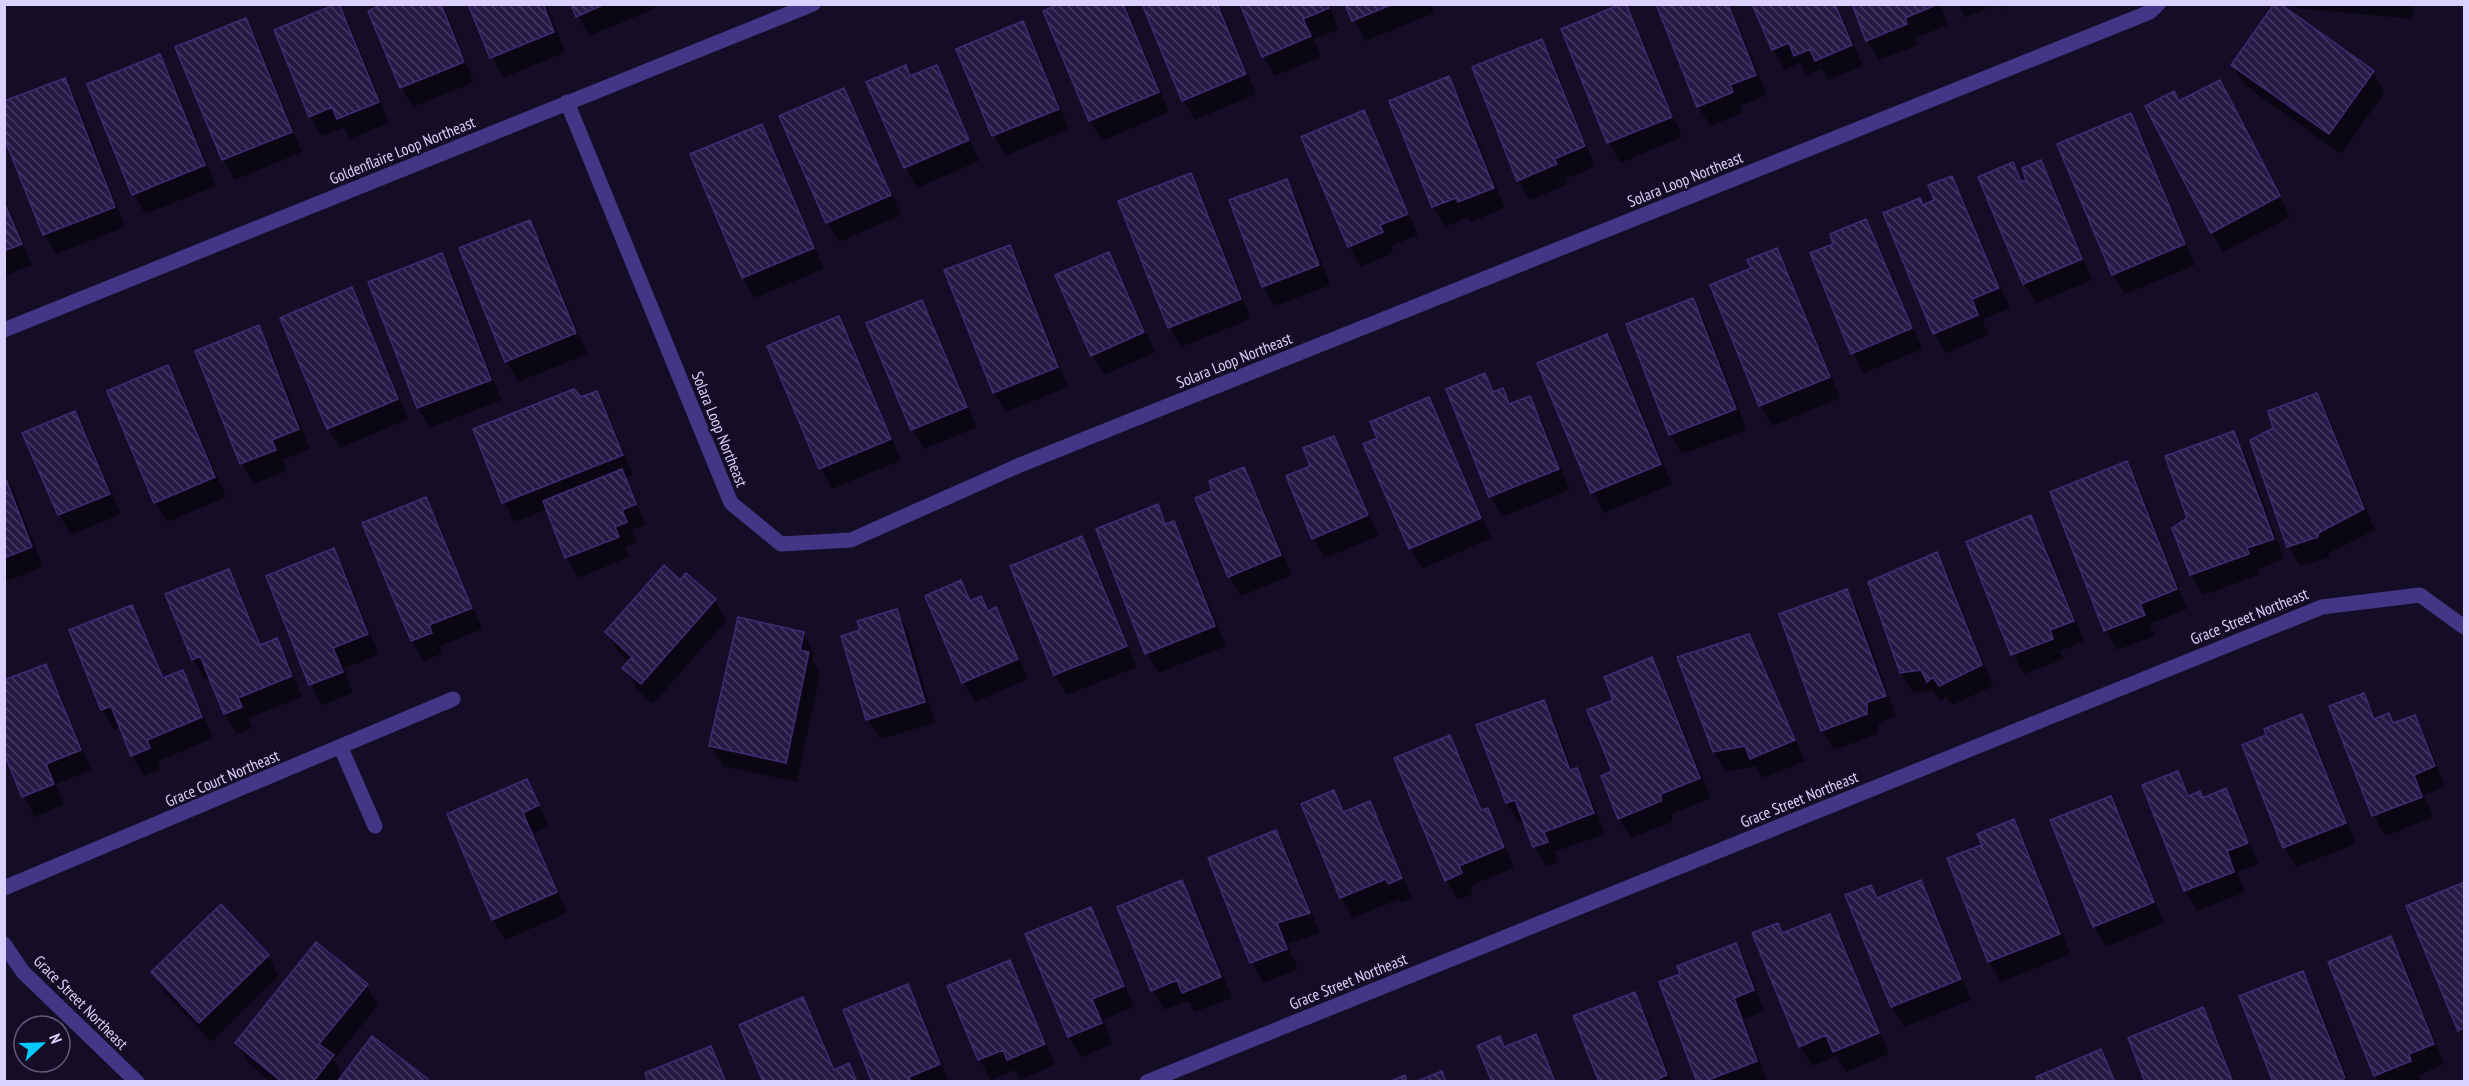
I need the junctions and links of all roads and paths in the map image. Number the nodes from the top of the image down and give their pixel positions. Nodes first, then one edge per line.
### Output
1 (813, 4) edge
2 (2158, 4) edge
3 (567, 102) junction
4 (4, 330) edge
5 (2464, 627) edge
6 (453, 699) dead end
7 (341, 748) junction
8 (375, 826) dead end
9 (4, 888) edge
10 (4, 944) edge
11 (136, 1082) edge
12 (1147, 1082) edge

1 - 3 street, Goldenflaire Loop Northeast
2 - 3 street, Solara Loop Northeast
3 - 4 street, Goldenflaire Loop Northeast
5 - 12 street, Grace Street Northeast
6 - 7 street, Grace Court Northeast
7 - 8 street
7 - 9 street, Grace Court Northeast
10 - 11 street, Grace Street Northeast

